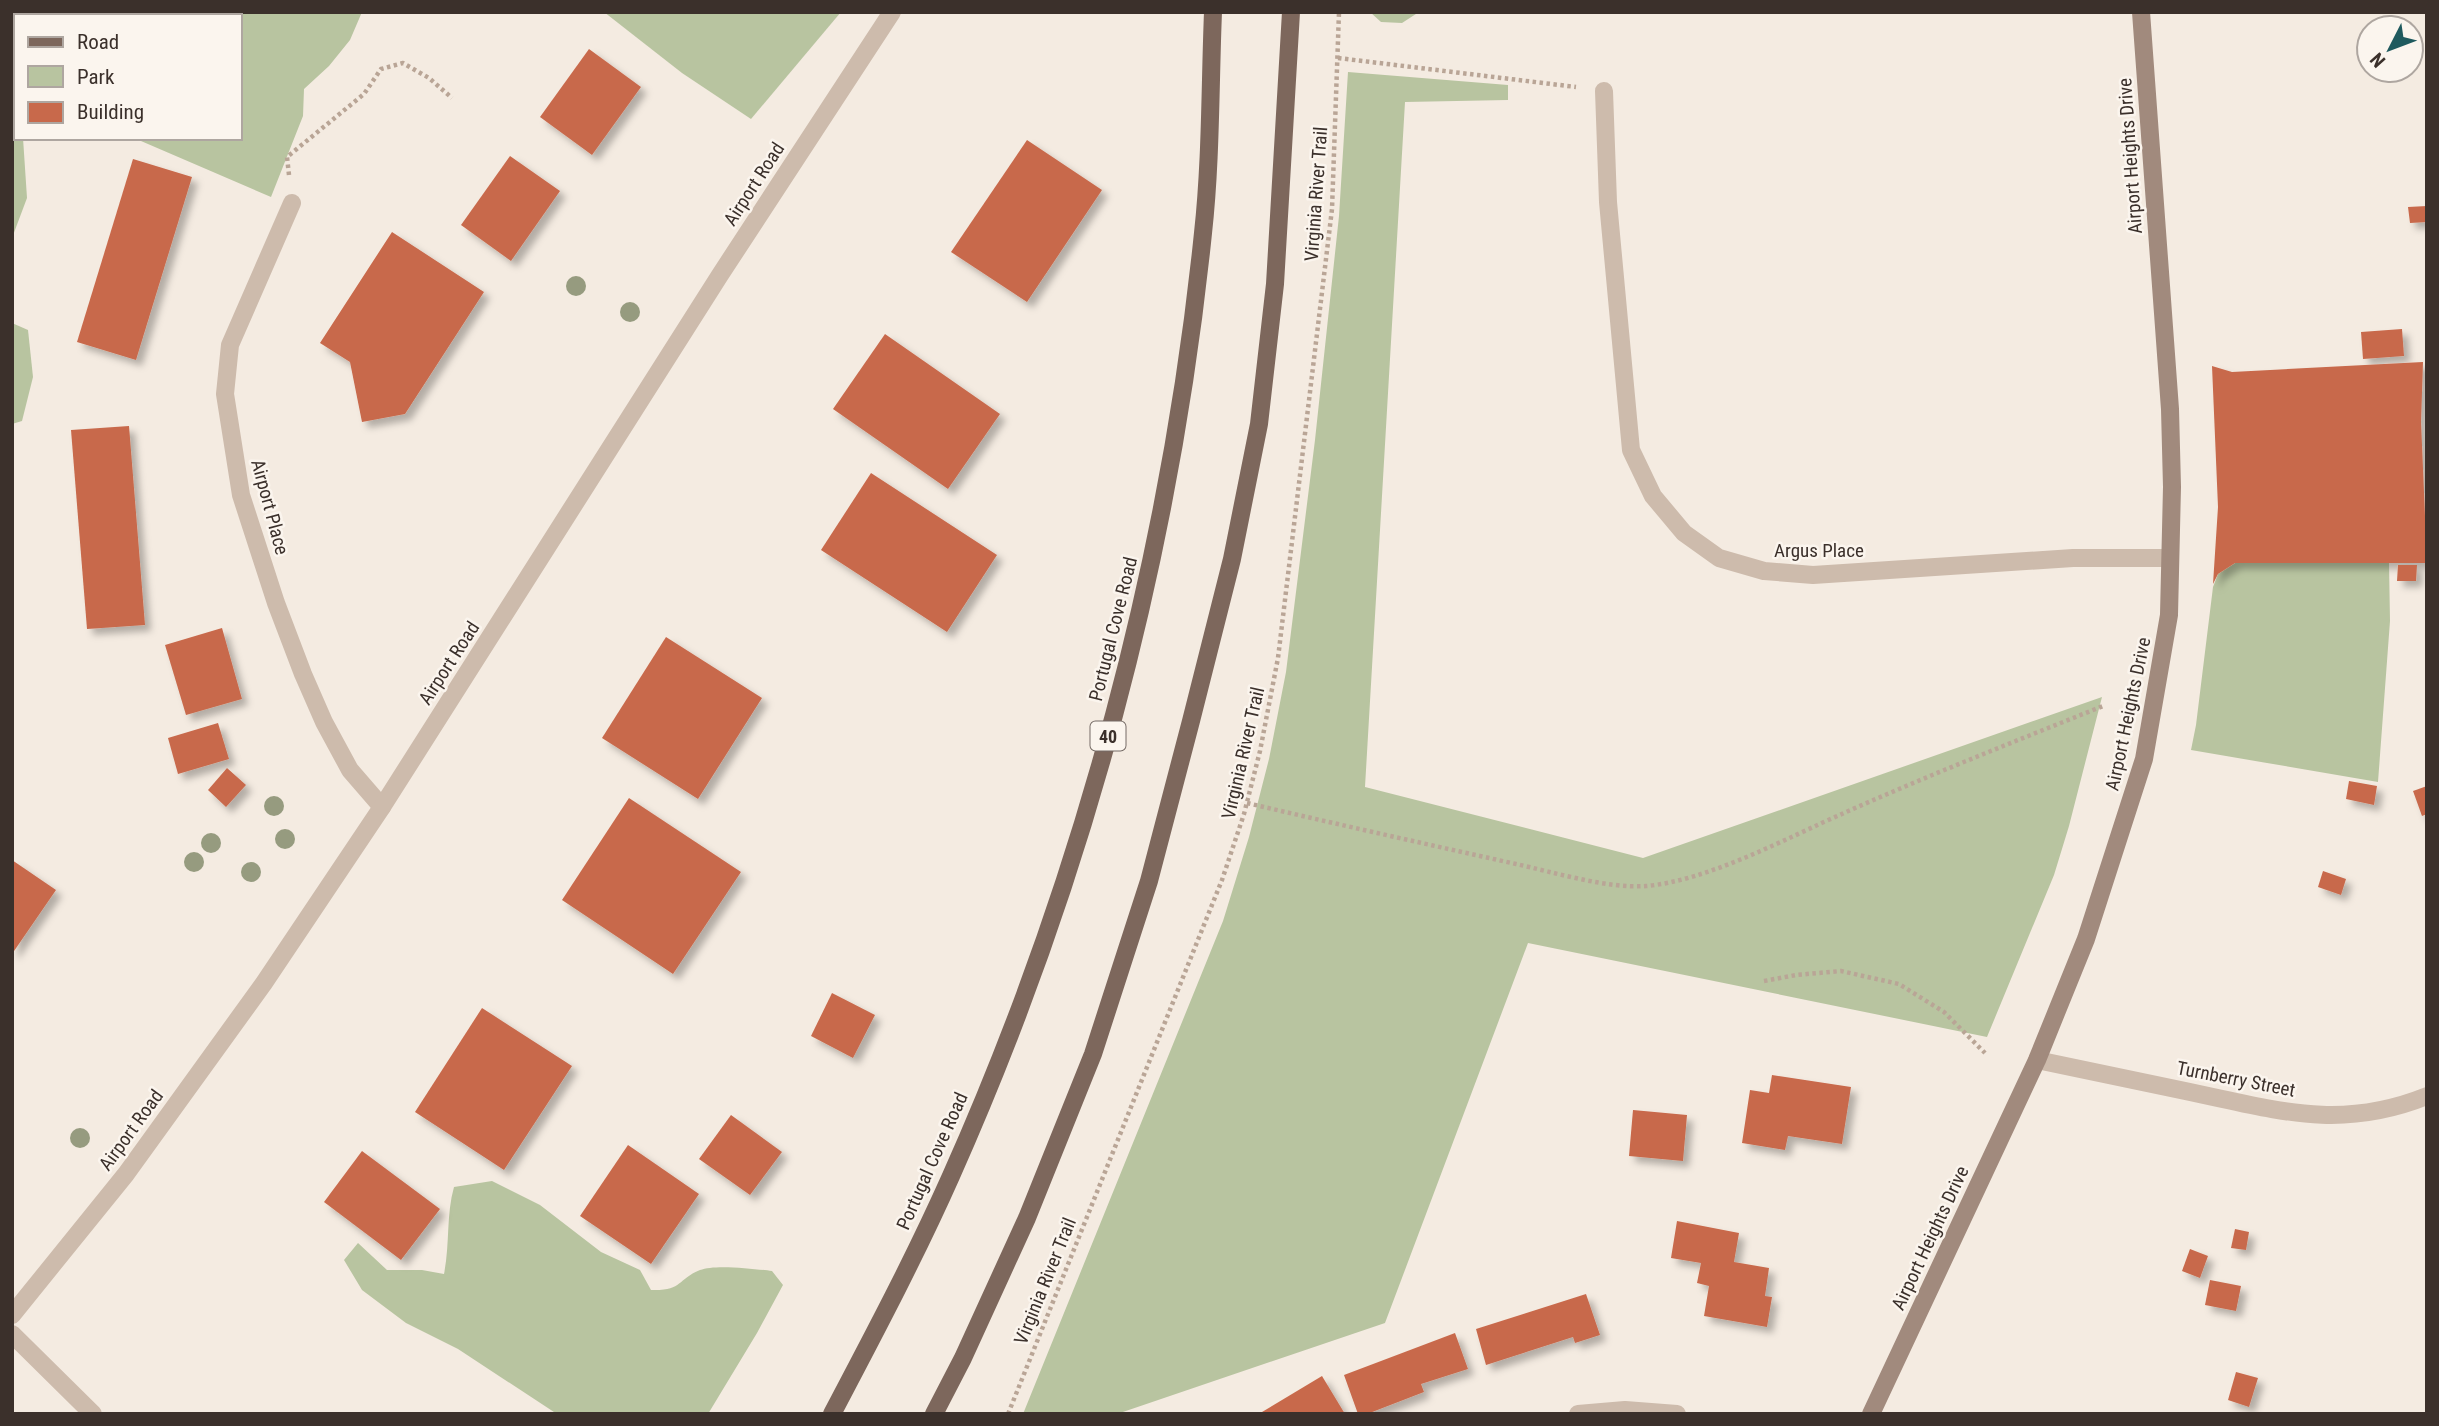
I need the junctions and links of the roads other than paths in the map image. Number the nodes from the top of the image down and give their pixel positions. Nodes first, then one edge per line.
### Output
1 (892, 12) edge
2 (1213, 12) edge
3 (1291, 12) edge
4 (2141, 12) edge
5 (1604, 91) road end
6 (292, 203) road end
7 (2170, 558) junction
8 (382, 807) junction
9 (2037, 1060) junction
10 (2427, 1096) edge
11 (12, 1315) edge
12 (12, 1334) edge
13 (93, 1414) edge
14 (832, 1414) edge
15 (934, 1414) edge
16 (1578, 1414) edge
17 (1677, 1414) edge
18 (1871, 1414) edge

1 - 8 street, Airport Road
2 - 14 main road, Portugal Cove Road / 40
3 - 15 main road
4 - 7 street, Airport Heights Drive
5 - 7 street, Argus Place
6 - 8 street, Airport Place
7 - 9 street, Airport Heights Drive
8 - 11 street, Airport Road
9 - 10 street, Turnberry Street
9 - 18 street, Airport Heights Drive
12 - 13 street
16 - 17 street

